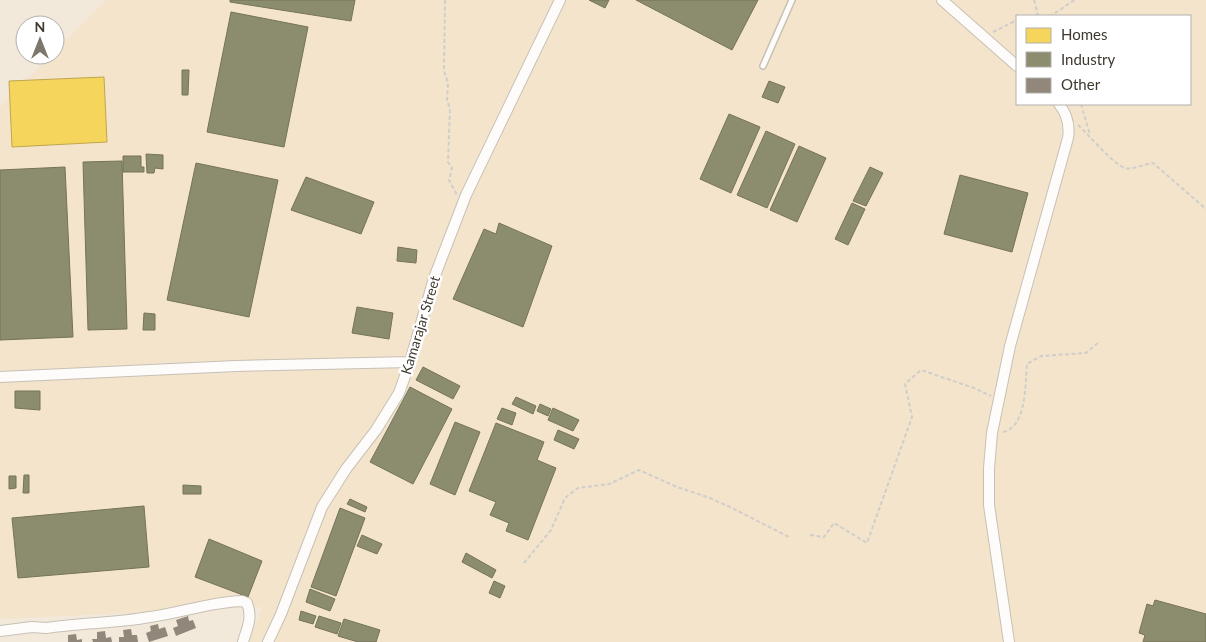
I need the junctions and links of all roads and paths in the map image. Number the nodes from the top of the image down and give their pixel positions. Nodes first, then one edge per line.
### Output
1 (445, 0) edge
2 (560, 0) edge
3 (792, 0) edge
4 (942, 0) edge
5 (1034, 0) edge
6 (1075, 0) edge
7 (1038, 15) edge
8 (1052, 15) edge
9 (1016, 20) edge
10 (985, 38) junction
11 (1016, 65) edge
12 (763, 66) dead end
13 (1060, 105) edge
14 (1081, 105) edge
15 (1066, 113) junction
16 (1091, 138) junction
17 (462, 204) junction
18 (1206, 209) edge
19 (1100, 341) dead end
20 (410, 362) junction
21 (0, 377) edge
22 (999, 400) junction
23 (992, 433) junction
24 (810, 535) dead end
25 (789, 537) dead end
26 (524, 563) dead end
27 (0, 631) edge
28 (242, 642) edge
29 (268, 642) edge
30 (1009, 642) edge

1 - 17 path
2 - 17 street, Kamarajar Street
3 - 12 lane
4 - 10 street
5 - 7 path
6 - 8 path
9 - 10 path
10 - 11 street
13 - 15 street
14 - 16 path
15 - 16 path
15 - 22 street
16 - 18 path
17 - 20 street, Kamarajar Street
19 - 23 path
20 - 21 street
20 - 29 street, Kamarajar Street
22 - 23 street
22 - 24 path
23 - 30 street
25 - 26 path
27 - 28 street

